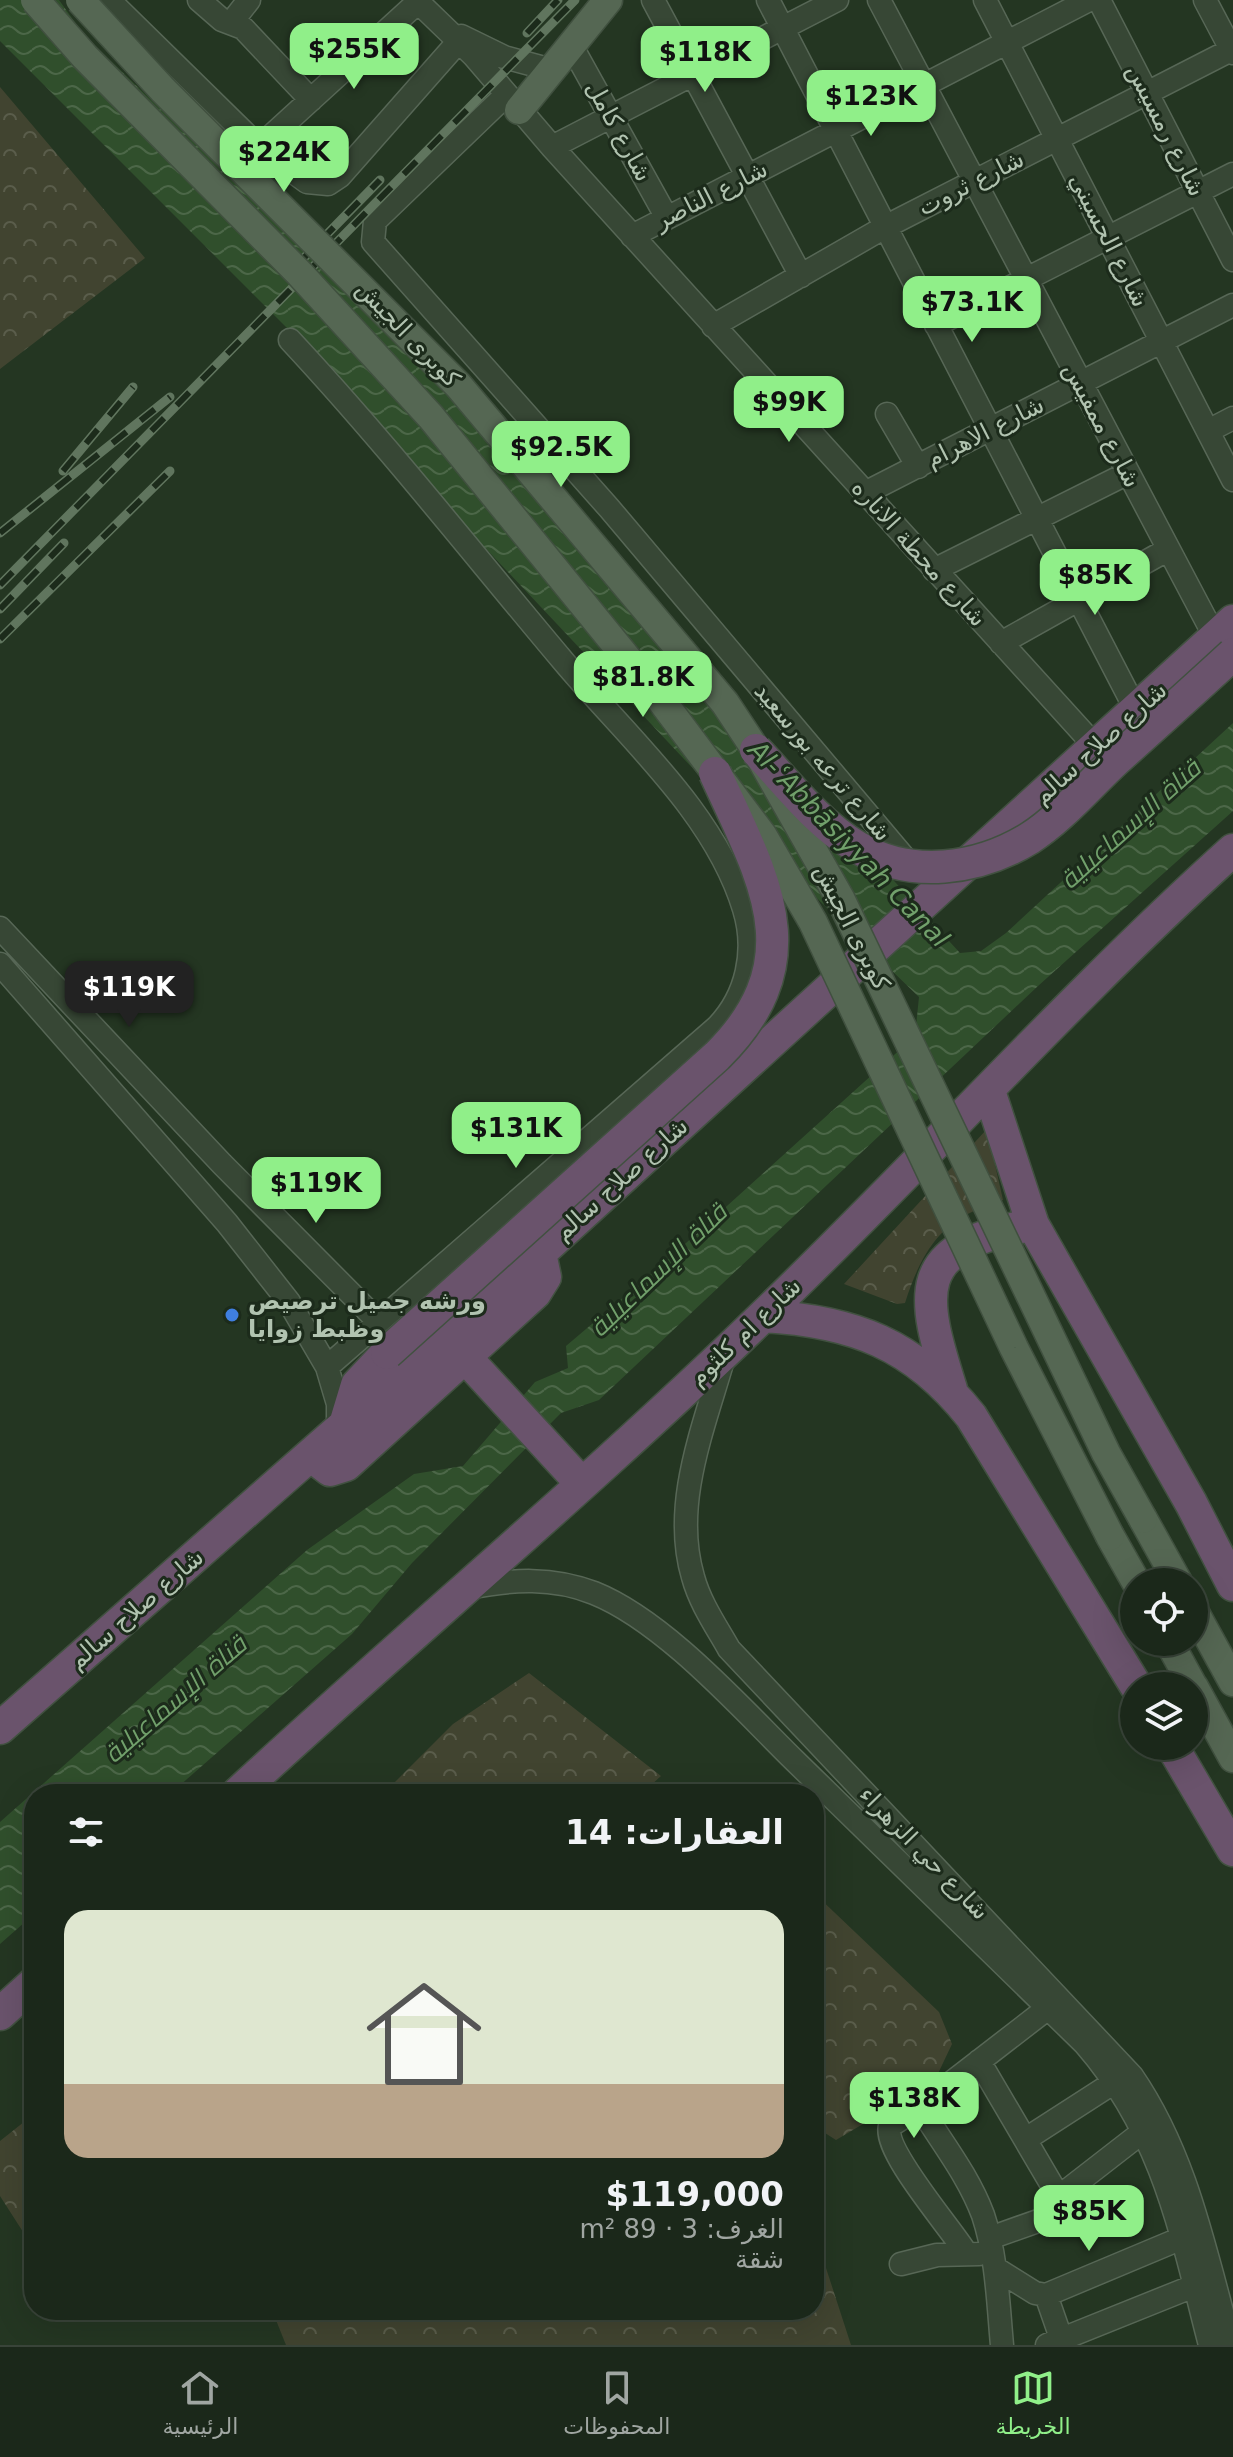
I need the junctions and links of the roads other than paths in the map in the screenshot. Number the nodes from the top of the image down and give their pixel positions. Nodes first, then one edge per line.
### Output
1 (35, 0) edge
2 (80, 0) edge
3 (109, 0) edge
4 (199, 0) edge
5 (249, 0) edge
6 (608, 0) edge
7 (653, 0) edge
8 (768, 0) edge
9 (837, 0) edge
10 (879, 0) edge
11 (985, 0) edge
12 (1089, 0) edge
13 (1099, 0) edge
14 (1205, 0) edge
15 (417, 1) edge
16 (231, 23) junction
17 (443, 24) junction
18 (782, 28) junction
19 (459, 41) junction
20 (1007, 43) junction
21 (571, 45) junction
22 (1232, 51) edge
23 (552, 70) junction
24 (695, 73) junction
25 (924, 85) junction
26 (1147, 93) junction
27 (311, 100) junction
28 (512, 102) junction
29 (611, 116) junction
30 (836, 131) junction
31 (1056, 139) junction
32 (259, 147) junction
33 (552, 147) junction
34 (1233, 174) edge
35 (749, 175) junction
36 (974, 181) junction
37 (1198, 192) junction
38 (667, 218) junction
39 (885, 227) junction
40 (632, 236) junction
41 (1107, 238) junction
42 (1233, 260) edge
43 (801, 276) junction
44 (1026, 279) junction
45 (1233, 305) edge
46 (936, 325) junction
47 (713, 326) junction
48 (290, 340) dead end
49 (1162, 342) junction
50 (1080, 383) junction
51 (887, 414) dead end
52 (1233, 418) edge
53 (990, 429) junction
54 (1208, 431) junction
55 (918, 467) junction
56 (1128, 473) junction
57 (1233, 480) edge
58 (865, 493) junction
59 (1037, 519) junction
60 (1167, 550) junction
61 (934, 570) junction
62 (1078, 600) junction
63 (1227, 638) edge
64 (1001, 643) junction
65 (1136, 710) junction
66 (1095, 746) junction
67 (756, 750) junction
68 (715, 773) junction
69 (1233, 850) edge
70 (934, 893) junction
71 (0, 928) edge
72 (0, 964) edge
73 (738, 1001) junction
74 (812, 1004) junction
75 (989, 1091) junction
76 (222, 1164) junction
77 (198, 1190) junction
78 (1033, 1225) junction
79 (540, 1253) junction
80 (763, 1316) junction
81 (377, 1320) junction
82 (725, 1352) junction
83 (473, 1366) junction
84 (327, 1367) junction
85 (951, 1391) junction
86 (341, 1430) junction
87 (313, 1457) junction
88 (582, 1484) junction
89 (1128, 1568) edge
90 (1170, 1568) edge
91 (1233, 1585) edge
92 (468, 1588) junction
93 (1208, 1636) edge
94 (729, 1649) junction
95 (1128, 1672) edge
96 (705, 1673) junction
97 (1233, 1682) edge
98 (1208, 1712) edge
99 (0, 1728) edge
100 (1233, 1758) edge
101 (1180, 1760) edge
102 (248, 1784) edge
103 (819, 1784) edge
104 (824, 1789) edge
105 (1233, 1850) edge
106 (24, 1992) edge
107 (1048, 2008) junction
108 (0, 2014) edge
109 (979, 2061) junction
110 (1116, 2081) junction
111 (920, 2107) junction
112 (1145, 2130) junction
113 (1026, 2139) junction
114 (1060, 2196) junction
115 (1182, 2238) junction
116 (966, 2253) junction
117 (992, 2254) junction
118 (901, 2264) dead end
119 (1194, 2286) junction
120 (1046, 2295) junction
121 (1054, 2342) edge
122 (1002, 2345) edge
123 (1210, 2345) edge
124 (1231, 2345) edge

1 - 68 main road, كوبرى الجيش, bridge
2 - 67 main road, كوبرى الجيش, bridge
3 - 32 street
4 - 16 street
5 - 16 street
6 - 21 main road
7 - 24 street
8 - 18 street
9 - 18 street
10 - 25 street, شارع ممفيس
11 - 20 street, شارع الحسيني
12 - 20 street, شارع الناصر
13 - 26 street, شارع رمسيس
14 - 22 street
15 - 17 street
15 - 27 street
16 - 27 street
17 - 19 street, شارع محطة الاناره
17 - 23 street
18 - 24 street
18 - 30 street
19 - 28 street, شارع محطة الاناره
19 - 32 street
20 - 25 street, شارع الناصر
20 - 31 street, شارع الحسيني
21 - 23 main road
21 - 29 street, شارع كامل
22 - 26 street, شارع ثروت
23 - 28 main road
24 - 29 street
24 - 35 street
25 - 30 street, شارع الناصر
25 - 36 street, شارع ممفيس
26 - 31 street, شارع ثروت
26 - 37 street, شارع رمسيس
27 - 32 street
28 - 33 street, شارع محطة الاناره
28 - 70 street, شارع ترعه بورسعيد
29 - 33 street
29 - 38 street, شارع كامل
30 - 35 street, شارع الناصر
30 - 39 street
31 - 36 street, شارع ثروت
31 - 41 street, شارع الحسيني
33 - 40 street, شارع محطة الاناره
34 - 37 street
35 - 38 street, شارع الناصر
35 - 43 street
36 - 39 street, شارع ثروت
36 - 44 street, شارع ممفيس
37 - 41 street
37 - 42 street, شارع رمسيس
38 - 40 street, شارع الناصر
39 - 43 street, شارع ثروت
39 - 46 street
40 - 47 street, شارع محطة الاناره
41 - 44 street
41 - 49 street, شارع الحسيني
43 - 47 street, شارع ثروت
44 - 46 street
44 - 50 street, شارع ممفيس
45 - 49 street, شارع الاهرام
46 - 53 street
47 - 58 street, شارع محطة الاناره
48 - 73 street
49 - 50 street, شارع الاهرام
49 - 54 street, شارع الحسيني
50 - 53 street, شارع الاهرام
50 - 56 street, شارع ممفيس
51 - 55 street
52 - 54 street
53 - 55 street, شارع الاهرام
53 - 59 street
54 - 57 street, شارع الحسيني
55 - 58 street, شارع الاهرام
56 - 59 street
56 - 60 street, شارع ممفيس
58 - 61 street, شارع محطة الاناره
59 - 61 street
59 - 62 street
60 - 62 street
60 - 63 street, شارع ممفيس
61 - 64 street, شارع محطة الاناره
62 - 64 street
62 - 65 street
63 - 65 highway, شارع صلاح سالم
63 - 67 highway, bridge
64 - 66 street, شارع محطة الاناره
65 - 66 highway, شارع صلاح سالم
66 - 70 highway, شارع صلاح سالم
67 - 90 main road, كوبرى الجيش, bridge
68 - 86 highway, bridge
68 - 89 main road, كوبرى الجيش, bridge
69 - 75 highway, شارع ام كلثوم
70 - 74 highway, شارع صلاح سالم
71 - 76 street
72 - 77 street
73 - 74 street
73 - 81 street
74 - 79 highway, شارع صلاح سالم
75 - 78 highway
75 - 80 highway, شارع ام كلثوم
76 - 77 street
76 - 81 street
77 - 84 street
78 - 85 highway
78 - 91 highway
79 - 83 highway
79 - 86 highway, شارع صلاح سالم
80 - 82 highway, شارع ام كلثوم
80 - 85 highway
81 - 84 street
82 - 88 highway, شارع ام كلثوم
82 - 94 street, شارع حي الزهراء
83 - 87 highway
83 - 88 highway
84 - 86 street
85 - 95 highway
86 - 87 highway, شارع صلاح سالم
87 - 99 highway, شارع صلاح سالم
88 - 92 highway, شارع ام كلثوم
92 - 96 street, شارع حي الزهراء
92 - 102 highway, شارع ام كلثوم
93 - 97 main road
94 - 96 street
94 - 124 street, شارع حي الزهراء
96 - 103 street, شارع حي الزهراء
98 - 100 main road
101 - 105 highway
104 - 107 street, شارع حي الزهراء
106 - 108 highway
107 - 109 street
107 - 110 street, شارع حي الزهراء
109 - 111 street
109 - 113 street
110 - 112 street, شارع حي الزهراء
110 - 113 street
111 - 116 street
111 - 117 street
112 - 114 street
112 - 115 street, شارع حي الزهراء
113 - 114 street
114 - 117 street
115 - 119 street, شارع حي الزهراء
115 - 120 street
116 - 117 street
116 - 118 street
117 - 120 street
117 - 122 street
119 - 121 street
119 - 123 street, شارع حي الزهراء
120 - 121 street

